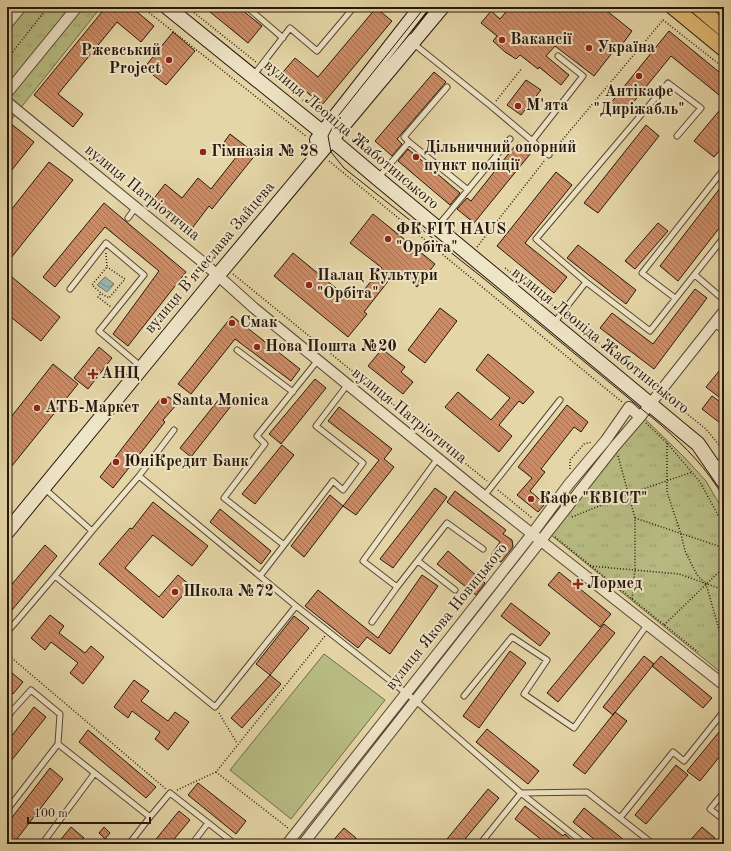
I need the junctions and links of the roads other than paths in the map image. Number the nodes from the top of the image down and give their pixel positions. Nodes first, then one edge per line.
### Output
1 (21, 7) edge
2 (77, 7) edge
3 (168, 7) edge
4 (247, 7) edge
5 (354, 7) edge
6 (422, 7) edge
7 (673, 7) edge
8 (698, 7) edge
9 (438, 12) edge
10 (7, 24) edge
11 (724, 29) edge
12 (283, 38) junction
13 (413, 43) junction
14 (724, 50) edge
15 (558, 56) dead end
16 (253, 76) junction
17 (447, 87) dead end
18 (7, 93) edge
19 (7, 102) edge
20 (328, 136) junction
21 (677, 136) dead end
22 (510, 139) dead end
23 (532, 141) junction
24 (409, 142) junction
25 (549, 155) road end
26 (724, 169) edge
27 (377, 178) junction
28 (468, 190) junction
29 (136, 207) junction
30 (128, 218) dead end
31 (437, 228) junction
32 (724, 238) edge
33 (221, 273) junction
34 (695, 275) junction
35 (586, 282) junction
36 (70, 289) dead end
37 (675, 298) junction
38 (724, 300) edge
39 (724, 311) edge
40 (553, 324) junction
41 (714, 324) junction
42 (724, 331) edge
43 (237, 350) dead end
44 (318, 360) junction
45 (138, 364) junction
46 (348, 384) junction
47 (292, 392) junction
48 (639, 394) junction
49 (560, 400) dead end
50 (650, 404) junction
51 (629, 407) junction
52 (640, 417) junction
53 (174, 430) dead end
54 (438, 458) junction
55 (718, 463) edge
56 (139, 476) junction
57 (724, 482) edge
58 (44, 487) junction
59 (484, 496) junction
60 (7, 524) edge
61 (92, 531) junction
62 (7, 532) edge
63 (532, 534) junction
64 (541, 541) junction
65 (284, 545) junction
66 (483, 549) dead end
67 (418, 561) junction
68 (55, 576) junction
69 (260, 576) junction
70 (397, 587) junction
71 (455, 590) dead end
72 (296, 606) junction
73 (372, 622) dead end
74 (647, 625) junction
75 (9, 630) dead end
76 (724, 685) edge
77 (406, 693) junction
78 (464, 696) dead end
79 (416, 701) junction
80 (7, 707) edge
81 (12, 711) junction
82 (724, 711) edge
83 (7, 718) edge
84 (58, 744) junction
85 (94, 774) junction
86 (724, 792) edge
87 (521, 793) junction
88 (7, 810) edge
89 (150, 817) junction
90 (620, 818) junction
91 (724, 820) edge
92 (208, 823) junction
93 (42, 844) edge
94 (129, 844) edge
95 (192, 844) edge
96 (235, 844) edge
97 (287, 844) edge
98 (304, 844) edge
99 (480, 844) edge
100 (585, 844) edge
101 (653, 844) edge

1 - 10 street
2 - 18 street
3 - 16 main road, вулиця Леоніда Жаботинського
4 - 12 lane
5 - 12 lane
6 - 9 lane
6 - 20 main road, вулиця Вʼячеслава Зайцева
7 - 14 main road
8 - 11 main road
9 - 13 main road, вулиця Вʼячеслава Зайцева
12 - 16 lane
13 - 20 main road, вулиця Вʼячеслава Зайцева
13 - 23 lane
15 - 23 lane
16 - 20 main road, вулиця Леоніда Жаботинського
17 - 24 lane
19 - 29 street, вулиця Патріотична
20 - 27 main road, вулиця Леоніда Жаботинського
20 - 33 main road, вулиця Вʼячеслава Зайцева
21 - 35 lane
22 - 28 lane
23 - 25 lane
24 - 27 lane
24 - 28 lane
26 - 37 lane
27 - 31 main road, вулиця Леоніда Жаботинського
28 - 31 lane
29 - 30 lane
29 - 33 street, вулиця Патріотична
31 - 40 main road, вулиця Леоніда Жаботинського
32 - 34 lane
33 - 44 street, вулиця Патріотична
33 - 45 main road, вулиця Вʼячеслава Зайцева
33 - 58 main road, вулиця Вʼячеслава Зайцева
34 - 37 lane
34 - 38 lane
35 - 37 lane
35 - 40 lane
36 - 45 lane
39 - 41 street, вулиця Якова Новицького
40 - 48 main road, вулиця Леоніда Жаботинського
41 - 42 lane
41 - 50 street, вулиця Якова Новицького
43 - 47 lane
44 - 46 street, вулиця Патріотична
44 - 47 lane
45 - 60 main road, вулиця Вʼячеслава Зайцева
46 - 54 street, вулиця Патріотична
46 - 65 lane
47 - 65 lane
48 - 50 main road, вулиця Леоніда Жаботинського
48 - 51 street, вулиця Якова Новицького
49 - 59 lane
50 - 52 street, вулиця Якова Новицького
50 - 55 main road, вулиця Леоніда Жаботинського
51 - 52 street
51 - 63 street, вулиця Якова Новицького
52 - 64 street, вулиця Якова Новицького
53 - 56 lane
54 - 59 street, вулиця Патріотична
54 - 70 lane
55 - 57 main road, вулиця Леоніда Жаботинського
56 - 61 lane
56 - 69 lane
58 - 61 lane
58 - 62 main road, вулиця Вʼячеслава Зайцева
59 - 63 street, вулиця Патріотична
61 - 68 lane
63 - 64 street, вулиця Патріотична
63 - 77 street, вулиця Якова Новицького
64 - 74 street, вулиця Патріотична
64 - 79 street, вулиця Якова Новицького
65 - 69 lane
66 - 67 lane
67 - 70 lane
67 - 71 lane
68 - 72 lane
68 - 75 lane
69 - 72 lane
70 - 73 lane
72 - 77 lane
74 - 76 street, вулиця Патріотична
74 - 78 lane
77 - 79 lane
77 - 97 street, вулиця Якова Новицького
79 - 87 lane
79 - 98 street, вулиця Якова Новицького
80 - 81 lane
81 - 83 lane
81 - 84 lane
82 - 90 lane
84 - 85 lane
84 - 88 lane
85 - 89 lane
85 - 93 lane
86 - 91 lane
87 - 90 lane
87 - 99 lane
87 - 100 lane
89 - 92 lane
89 - 94 lane
90 - 101 lane
92 - 95 lane
92 - 96 lane

